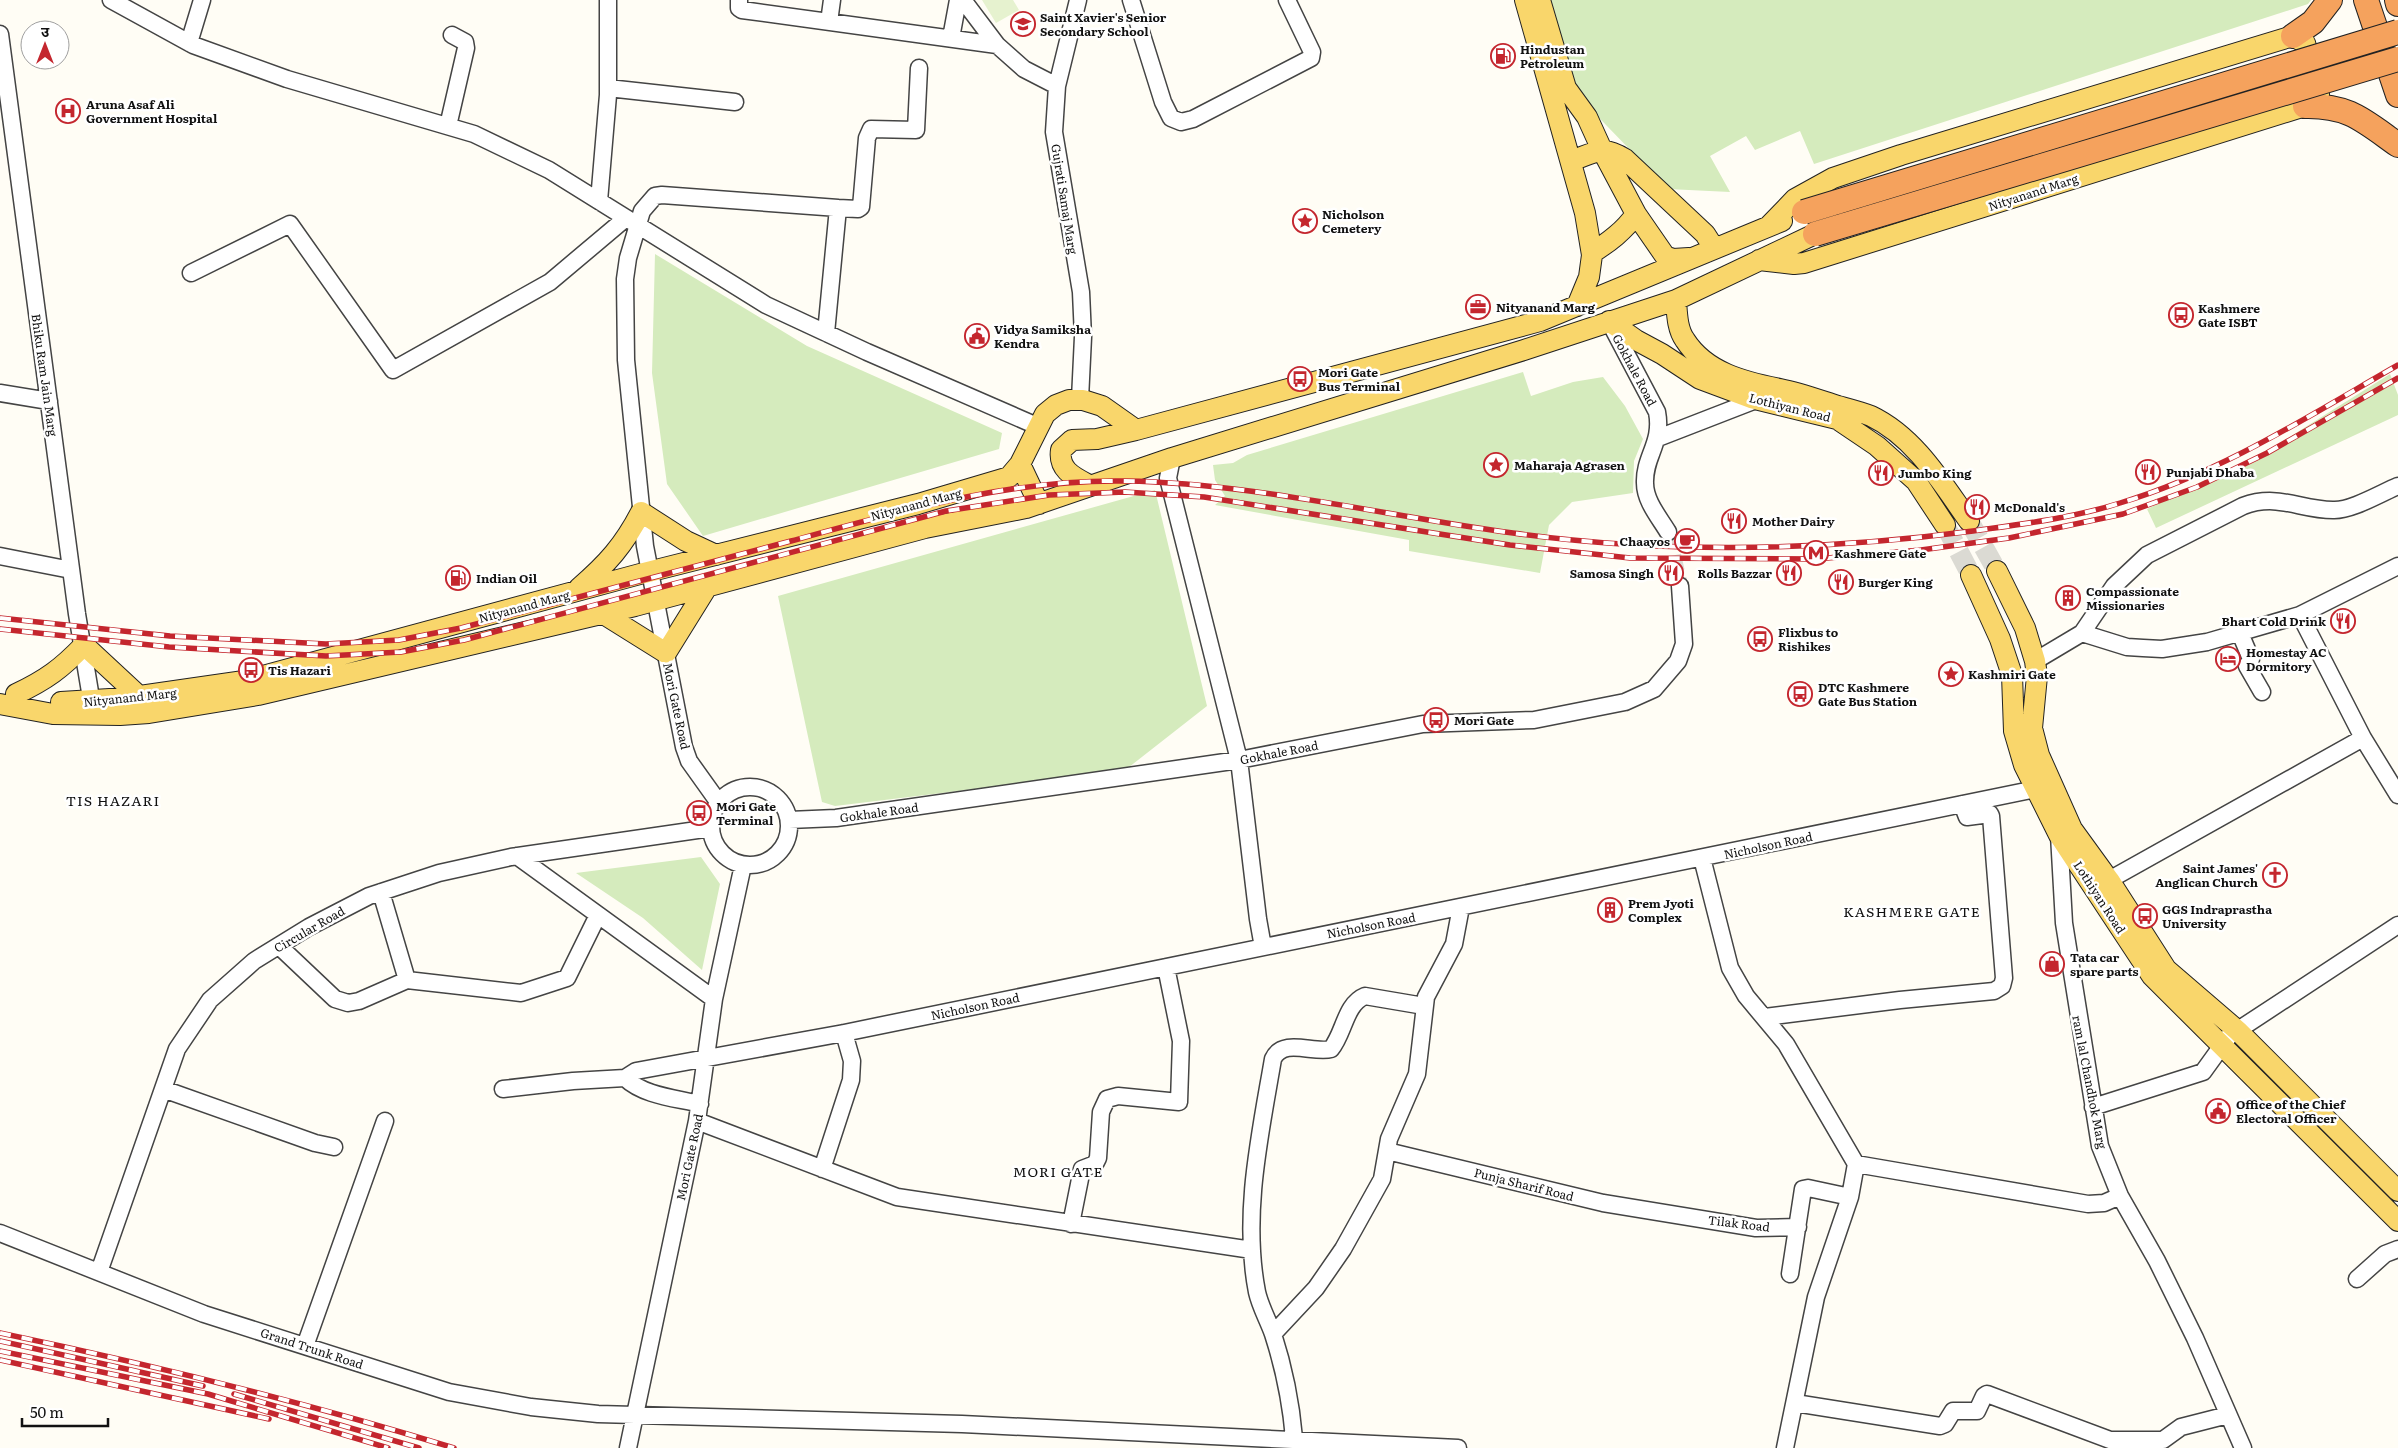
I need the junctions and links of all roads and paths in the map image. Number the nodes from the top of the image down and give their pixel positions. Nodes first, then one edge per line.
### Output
1 (111, 0) edge
2 (202, 0) edge
3 (608, 0) edge
4 (739, 0) edge
5 (832, 0) edge
6 (958, 0) edge
7 (962, 0) edge
8 (1078, 0) edge
9 (1132, 0) edge
10 (1287, 0) edge
11 (1525, 0) edge
12 (1540, 0) edge
13 (2330, 0) edge
14 (2366, 0) edge
15 (2397, 0) edge
16 (2398, 4) edge
17 (829, 22) junction
18 (0, 34) edge
19 (452, 35) dead end
20 (2293, 36) junction
21 (951, 38) junction
22 (189, 43) junction
23 (997, 45) junction
24 (2393, 47) edge
25 (919, 68) dead end
26 (1057, 86) junction
27 (608, 88) junction
28 (2398, 95) edge
29 (736, 102) dead end
30 (2305, 106) junction
31 (448, 126) junction
32 (2398, 145) edge
33 (1602, 150) junction
34 (1570, 161) junction
35 (599, 201) junction
36 (838, 208) junction
37 (1804, 212) joint
38 (1636, 214) junction
39 (632, 221) junction
40 (1770, 226) junction
41 (1815, 234) joint
42 (1714, 248) junction
43 (1592, 254) junction
44 (1696, 258) junction
45 (1759, 260) junction
46 (191, 273) dead end
47 (1676, 300) junction
48 (1577, 306) junction
49 (1609, 320) junction
50 (826, 334) junction
51 (0, 393) edge
52 (1080, 399) junction
53 (1756, 400) junction
54 (49, 401) junction
55 (1037, 426) junction
56 (1136, 430) junction
57 (1658, 438) junction
58 (1172, 458) junction
59 (1020, 464) junction
60 (1089, 485) junction
61 (2398, 486) edge
62 (918, 504) junction
63 (1039, 504) junction
64 (641, 512) junction
65 (1969, 521) tunnel mouth
66 (1945, 525) tunnel mouth
67 (925, 528) junction
68 (1668, 532) tunnel mouth
69 (716, 555) junction
70 (0, 556) edge
71 (2398, 566) edge
72 (72, 570) junction
73 (1997, 571) tunnel mouth
74 (650, 572) junction
75 (1972, 575) tunnel mouth
76 (1680, 586) tunnel mouth
77 (707, 587) junction
78 (574, 592) junction
79 (656, 600) junction
80 (602, 613) junction
81 (2300, 615) junction
82 (2082, 633) junction
83 (2240, 633) junction
84 (84, 645) junction
85 (666, 653) junction
86 (2035, 661) junction
87 (350, 663) junction
88 (325, 669) junction
89 (2262, 692) dead end
90 (5, 696) edge
91 (140, 697) junction
92 (93, 708) junction
93 (2363, 738) junction
94 (1239, 760) junction
95 (2036, 789) junction
96 (2398, 795) edge
97 (719, 803) junction
98 (1962, 804) junction
99 (789, 820) junction
100 (711, 828) junction
101 (2059, 835) junction
102 (518, 856) junction
103 (1702, 858) junction
104 (743, 864) junction
105 (2109, 880) junction
106 (381, 892) junction
107 (1461, 907) junction
108 (598, 915) junction
109 (2398, 925) edge
110 (279, 946) junction
111 (1264, 947) junction
112 (1166, 967) junction
113 (407, 980) junction
114 (714, 1000) junction
115 (1424, 1006) junction
116 (1765, 1017) junction
117 (2238, 1030) junction
118 (844, 1033) junction
119 (2222, 1046) junction
120 (706, 1058) junction
121 (625, 1078) junction
122 (163, 1089) junction
123 (503, 1089) dead end
124 (700, 1104) junction
125 (2093, 1107) junction
126 (385, 1121) dead end
127 (697, 1121) junction
128 (334, 1147) dead end
129 (1387, 1151) junction
130 (1856, 1164) junction
131 (822, 1169) junction
132 (2398, 1190) edge
133 (2120, 1196) junction
134 (1850, 1197) junction
135 (1662, 1211) joint
136 (2398, 1221) edge
137 (1071, 1224) junction
138 (1798, 1227) junction
139 (2, 1234) edge
140 (2398, 1249) edge
141 (1252, 1250) junction
142 (99, 1272) junction
143 (1790, 1274) dead end
144 (2357, 1279) dead end
145 (1273, 1334) junction
146 (305, 1346) junction
147 (1795, 1403) junction
148 (636, 1415) junction
149 (2228, 1415) junction
150 (1294, 1438) junction
151 (629, 1446) edge
152 (1458, 1448) edge
153 (1785, 1448) edge
154 (2243, 1448) edge

1 - 22 street
2 - 22 street
3 - 27 street
4 - 17 street
5 - 17 street
6 - 21 street
7 - 23 street
8 - 26 street, Gujrati Samaj Marg
9 - 10 street
11 - 34 main road
12 - 33 main road
13 - 20 highway
14 - 24 highway
15 - 16 highway
17 - 21 street
18 - 54 street, Bhiku Ram Jain Marg
19 - 31 street
20 - 30 main road
20 - 40 main road
21 - 23 street
22 - 31 street
23 - 26 street
24 - 28 highway
24 - 37 highway, bridge
24 - 41 highway, bridge
25 - 36 street
26 - 52 street, Gujrati Samaj Marg
27 - 29 street
27 - 35 street
30 - 32 highway
30 - 45 main road, Nityanand Marg
31 - 35 street
33 - 34 main road
33 - 38 main road
33 - 42 main road
34 - 43 main road
35 - 39 street
36 - 39 street
36 - 50 street
37 - 40 main road
38 - 43 main road
38 - 44 main road
39 - 46 street
39 - 50 street
39 - 64 street, Mori Gate Road
40 - 42 main road
41 - 45 main road, Nityanand Marg
42 - 44 main road
43 - 48 main road
44 - 48 main road
45 - 47 main road, Nityanand Marg
47 - 49 main road, Nityanand Marg
47 - 65 main road, Lothiyan Road
48 - 56 main road
49 - 53 main road, Lothiyan Road
49 - 57 street, Gokhale Road
49 - 58 main road, Nityanand Marg
50 - 55 street
51 - 54 street
52 - 55 main road, Nityanand Marg
52 - 56 main road
53 - 57 street
53 - 66 main road, Lothiyan Road
54 - 72 street, Bhiku Ram Jain Marg
55 - 59 main road, Nityanand Marg
56 - 60 main road
57 - 68 street, Gokhale Road
58 - 60 main road, Nityanand Marg
58 - 94 street
59 - 62 main road, Nityanand Marg
59 - 63 main road
60 - 63 main road, Nityanand Marg
61 - 82 street
62 - 67 main road
62 - 69 main road, Nityanand Marg
63 - 67 main road, Nityanand Marg
64 - 69 main road
64 - 74 street, Mori Gate Road
64 - 78 main road
67 - 77 main road, Nityanand Marg
69 - 74 main road, Nityanand Marg
70 - 72 street
71 - 81 street
72 - 84 street, Bhiku Ram Jain Marg
73 - 86 main road, Lothiyan Road
74 - 78 main road, Nityanand Marg
74 - 79 street, Mori Gate Road
75 - 95 main road, Lothiyan Road
76 - 94 street, Gokhale Road
77 - 79 main road, Nityanand Marg
77 - 85 main road
78 - 87 main road, Nityanand Marg
79 - 80 main road, Nityanand Marg
79 - 85 street, Mori Gate Road
80 - 85 main road
80 - 87 main road, Nityanand Marg
81 - 83 street
81 - 93 street
82 - 83 street
82 - 86 street
83 - 89 street
84 - 90 main road
84 - 91 main road
84 - 92 street, Bhiku Ram Jain Marg
85 - 97 street, Mori Gate Road
86 - 105 main road, Lothiyan Road
87 - 88 main road, Nityanand Marg
88 - 91 main road, Nityanand Marg
88 - 92 main road, Nityanand Marg
90 - 92 main road, Nityanand Marg
91 - 92 main road, Nityanand Marg
93 - 96 street
93 - 105 street
94 - 99 street, Gokhale Road
94 - 111 street
95 - 98 street, Nicholson Road
95 - 101 main road, Lothiyan Road
97 - 99 street
97 - 100 street
98 - 103 street, Nicholson Road
98 - 116 street
99 - 104 street
100 - 102 street, Circular Road
100 - 104 street
101 - 119 main road, Lothiyan Road
101 - 125 street, ram lal Chandhok Marg
102 - 106 street, Circular Road
102 - 108 street
103 - 107 street, Nicholson Road
103 - 116 street
104 - 114 street, Mori Gate Road
105 - 117 main road, Lothiyan Road
106 - 110 street, Circular Road
106 - 113 street
107 - 111 street, Nicholson Road
107 - 115 street
108 - 113 street
108 - 114 street
109 - 117 street
110 - 113 street
110 - 122 street, Circular Road
111 - 112 street, Nicholson Road
112 - 118 street, Nicholson Road
112 - 137 street
114 - 120 street, Mori Gate Road
115 - 129 street
115 - 141 street
116 - 130 street
117 - 119 street
117 - 132 main road, Lothiyan Road
118 - 120 street, Nicholson Road
118 - 131 street
119 - 125 street
119 - 136 main road, Lothiyan Road
120 - 121 street, Nicholson Road
120 - 124 street, Mori Gate Road
121 - 123 street, Nicholson Road
121 - 124 street
122 - 128 street
122 - 142 street, Circular Road
124 - 127 street, Mori Gate Road
125 - 133 street, ram lal Chandhok Marg
126 - 146 street
127 - 131 street
127 - 148 street, Mori Gate Road
129 - 135 street, Punja Sharif Road
129 - 145 street
130 - 133 street
130 - 134 street
131 - 137 street
133 - 149 street, ram lal Chandhok Marg
134 - 138 street
134 - 147 street
135 - 138 street, Tilak Road
137 - 141 street
138 - 143 street
139 - 142 street, Grand Trunk Road
140 - 144 street
141 - 145 street
142 - 146 street, Grand Trunk Road
145 - 150 street
146 - 148 street, Grand Trunk Road
147 - 149 street
147 - 153 street
148 - 150 street, Grand Trunk Road
148 - 151 street, Mori Gate Road
149 - 154 street, ram lal Chandhok Marg
150 - 152 street, Grand Trunk Road

